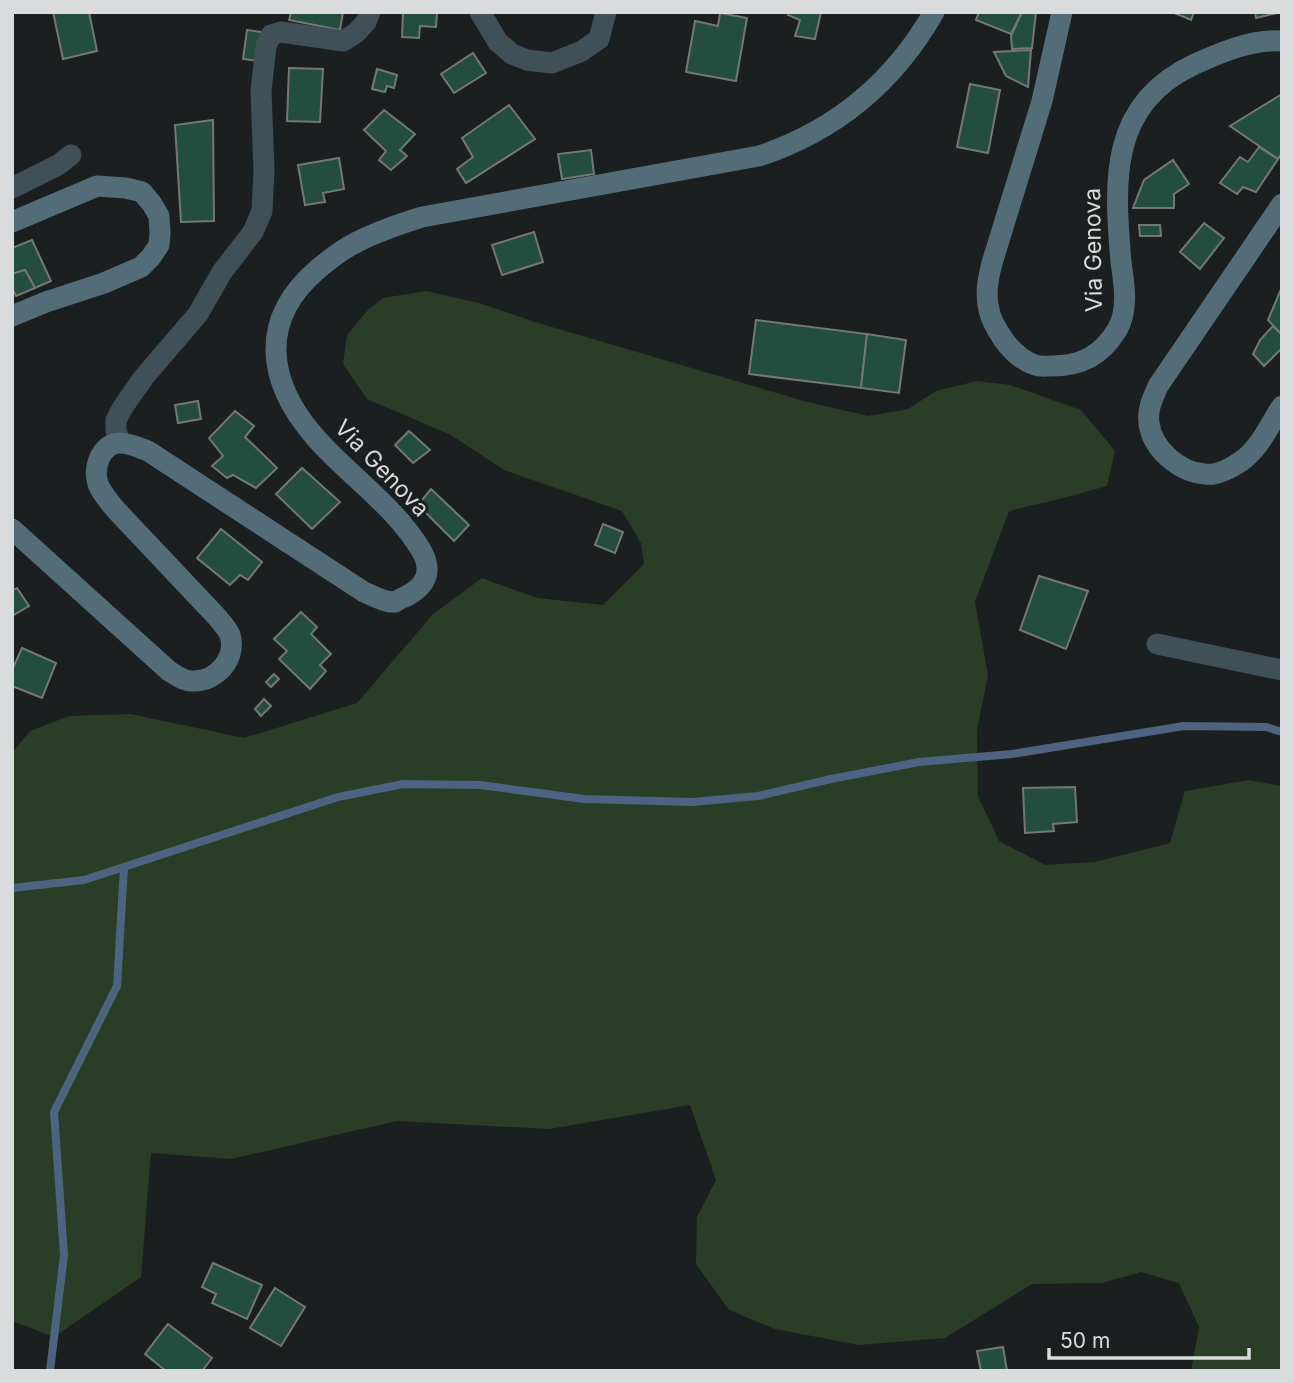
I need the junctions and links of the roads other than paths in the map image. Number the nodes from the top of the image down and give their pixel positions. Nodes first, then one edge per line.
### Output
1 (370, 12) edge
2 (480, 12) edge
3 (606, 12) edge
4 (934, 12) edge
5 (1062, 12) edge
6 (1282, 41) edge
7 (71, 155) dead end
8 (12, 188) edge
9 (1282, 204) edge
10 (12, 222) edge
11 (12, 316) edge
12 (1282, 406) edge
13 (120, 443) junction
14 (12, 528) edge
15 (1157, 644) dead end
16 (1282, 670) edge

1 - 13 street
2 - 3 street
4 - 13 main road, Via Genova
5 - 6 main road, Via Genova
7 - 8 street
9 - 12 main road
10 - 11 main road
13 - 14 main road
15 - 16 street

